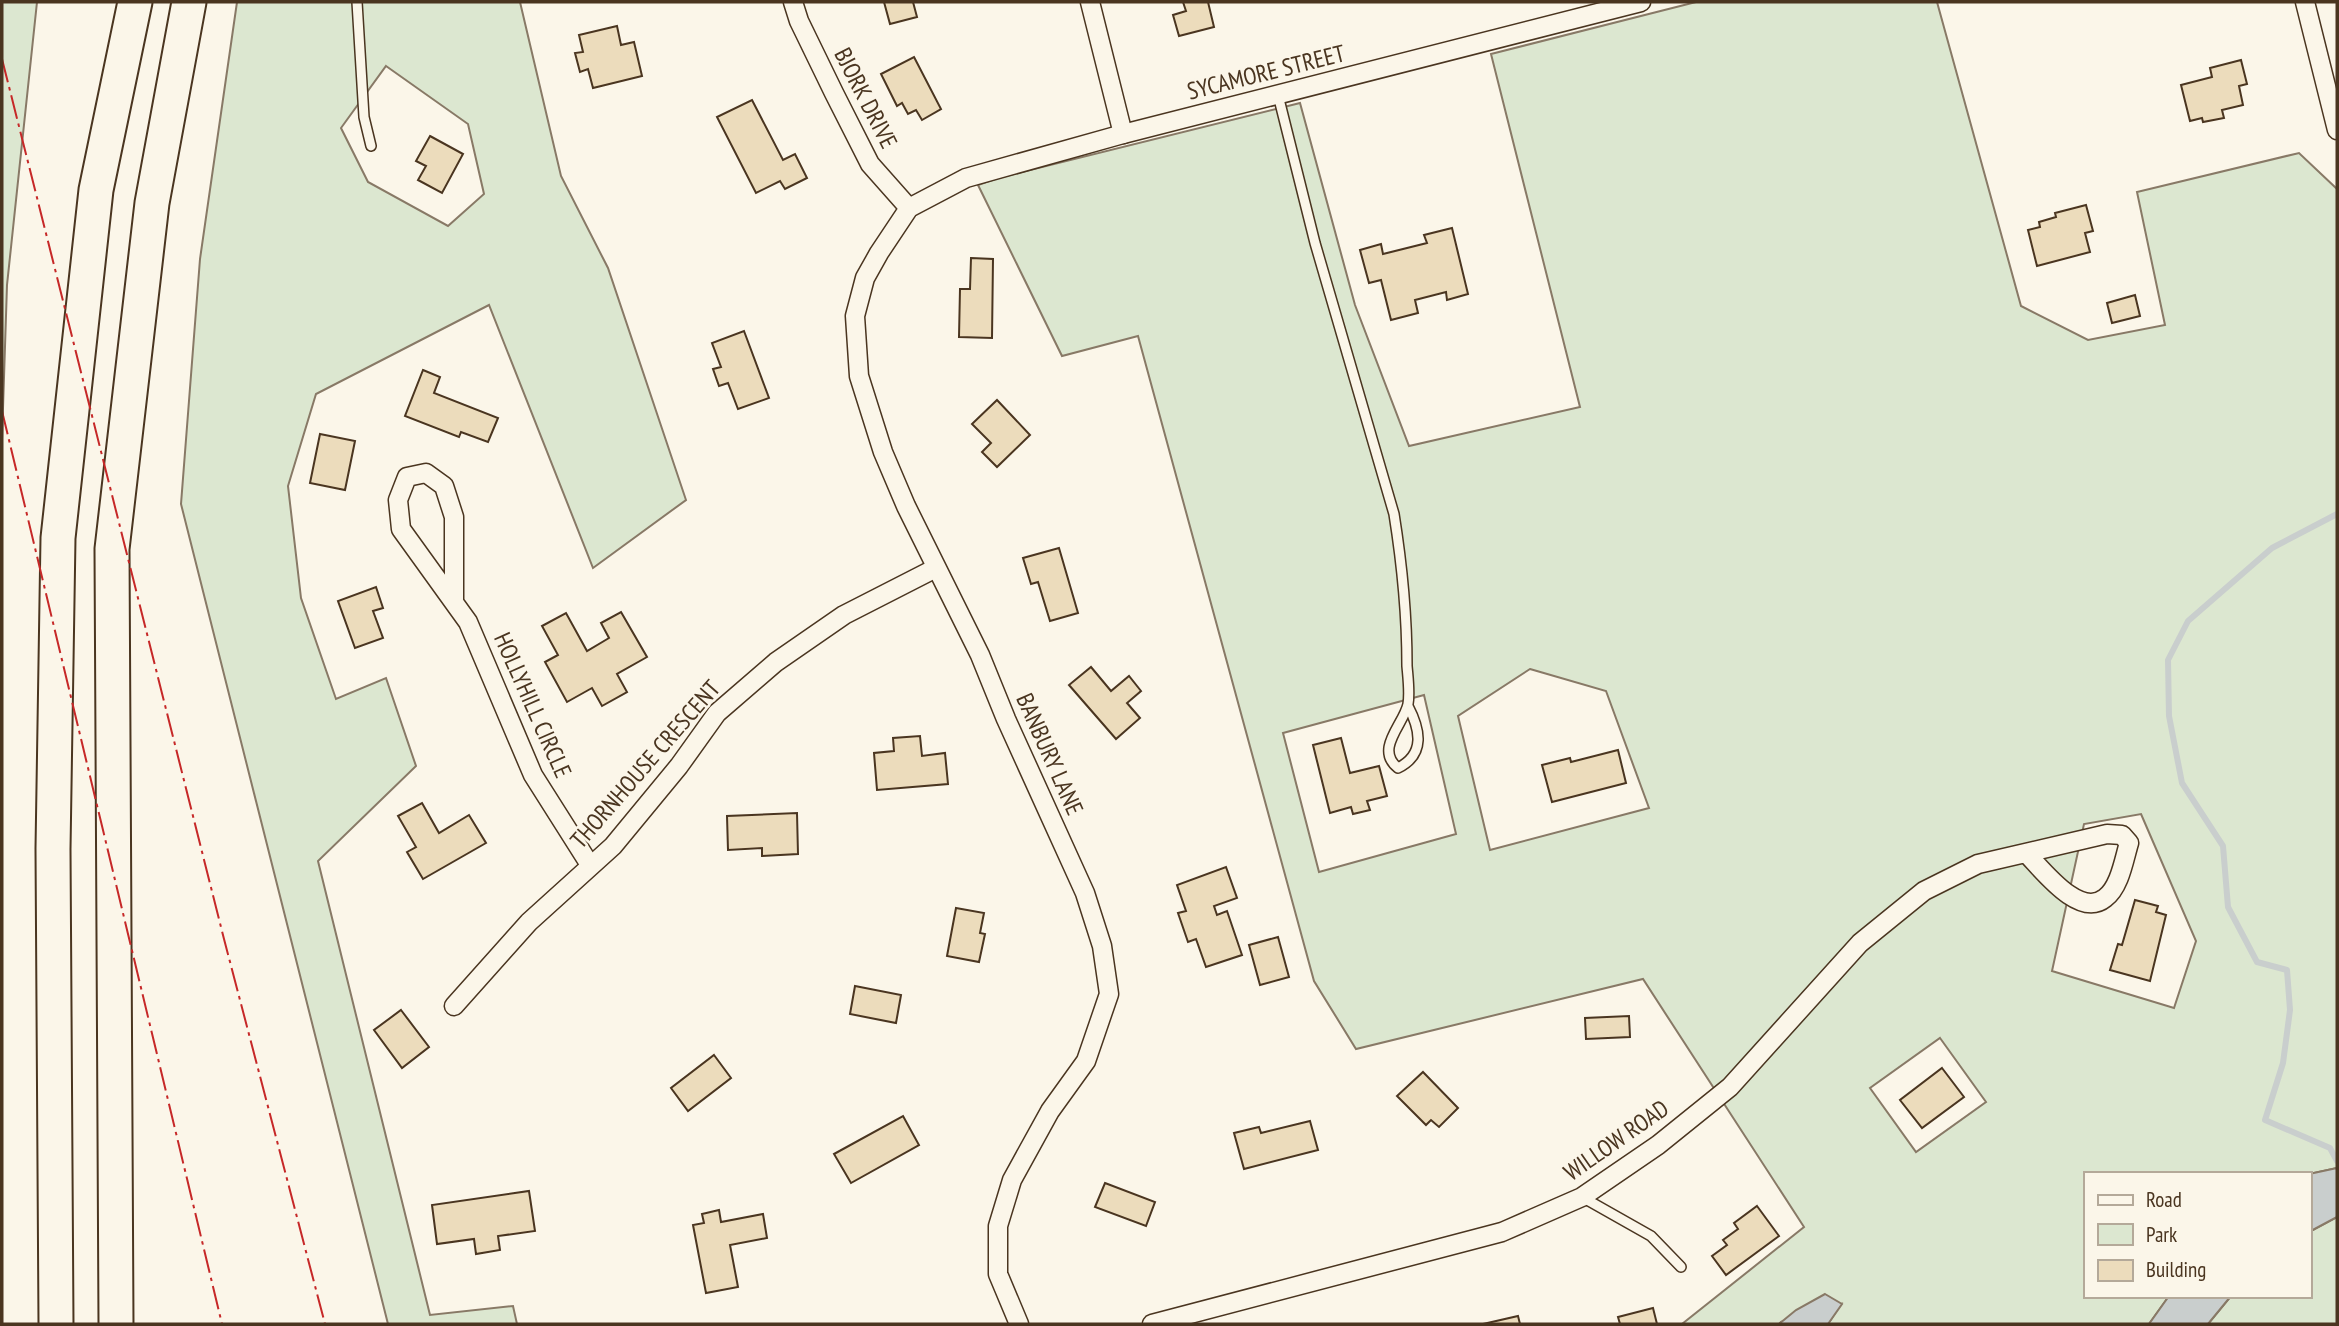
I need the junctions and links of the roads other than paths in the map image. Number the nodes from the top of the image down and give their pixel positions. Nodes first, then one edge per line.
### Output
1 (135, 2) edge
2 (188, 2) edge
3 (357, 2) edge
4 (793, 2) edge
5 (1090, 2) edge
6 (1642, 2) edge
7 (2305, 2) edge
8 (1278, 94) junction
9 (2337, 130) edge
10 (1124, 134) junction
11 (371, 146) dead end
12 (909, 208) junction
13 (936, 568) junction
14 (454, 601) junction
15 (1408, 706) junction
16 (2026, 853) junction
17 (590, 865) junction
18 (454, 1006) dead end
19 (1582, 1197) junction
20 (1681, 1267) dead end
21 (56, 1324) edge
22 (116, 1324) edge
23 (1020, 1324) edge
24 (1152, 1324) edge

1 - 21 highway
2 - 22 highway
3 - 11 lane
4 - 12 street, BJORK DRIVE
5 - 10 street
6 - 8 street, SYCAMORE STREET
7 - 9 street
8 - 10 street, SYCAMORE STREET
8 - 15 lane
10 - 12 street, SYCAMORE STREET
12 - 13 street, BANBURY LANE
13 - 17 street, THORNHOUSE CRESCENT
13 - 23 street, BANBURY LANE
14 - 14 street, HOLLYHILL CIRCLE
14 - 17 street, HOLLYHILL CIRCLE
15 - 15 lane
16 - 16 street, WILLOW ROAD
16 - 19 street, WILLOW ROAD
17 - 18 street, THORNHOUSE CRESCENT
19 - 20 lane
19 - 24 street, WILLOW ROAD

